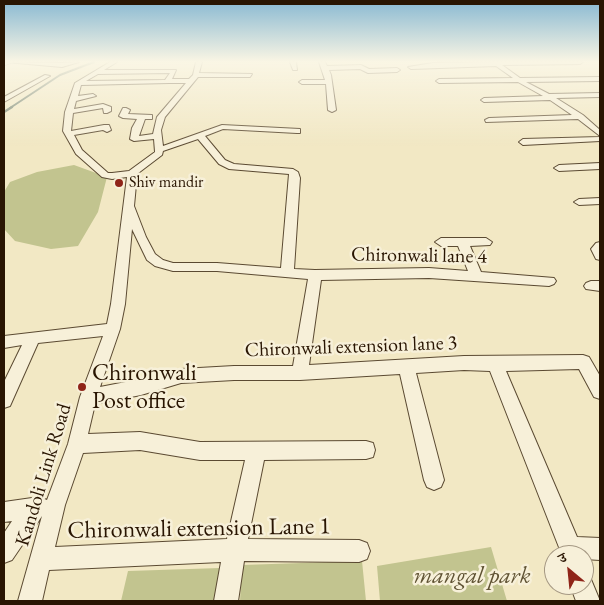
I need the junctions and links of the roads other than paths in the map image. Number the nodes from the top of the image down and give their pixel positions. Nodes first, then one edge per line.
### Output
1 (21, 90) edge
2 (76, 90) edge
3 (181, 90) edge
4 (329, 90) edge
5 (537, 90) edge
6 (600, 95) edge
7 (93, 96) dead end
8 (549, 97) junction
9 (74, 99) junction
10 (4, 100) edge
11 (484, 100) dead end
12 (560, 104) junction
13 (580, 104) dead end
14 (126, 110) dead end
15 (332, 110) dead end
16 (107, 111) dead end
17 (70, 112) junction
18 (142, 117) junction
19 (161, 117) junction
20 (580, 117) junction
21 (489, 120) dead end
22 (107, 130) dead end
23 (297, 131) dead end
24 (68, 134) junction
25 (600, 134) edge
26 (200, 136) junction
27 (600, 139) edge
28 (523, 142) dead end
29 (158, 143) junction
30 (600, 166) edge
31 (559, 168) dead end
32 (132, 173) junction
33 (600, 200) edge
34 (579, 202) dead end
35 (128, 204) junction
36 (441, 242) dead end
37 (486, 242) dead end
38 (463, 243) junction
39 (600, 246) edge
40 (600, 256) edge
41 (287, 274) junction
42 (315, 275) junction
43 (476, 276) junction
44 (549, 281) dead end
45 (112, 329) junction
46 (33, 337) junction
47 (4, 342) edge
48 (495, 364) junction
49 (406, 365) junction
50 (300, 373) junction
51 (600, 391) edge
52 (88, 397) junction
53 (4, 400) edge
54 (76, 444) junction
55 (257, 450) junction
56 (366, 450) dead end
57 (434, 480) dead end
58 (44, 507) junction
59 (4, 512) edge
60 (569, 545) edge
61 (236, 550) junction
62 (359, 551) dead end
63 (4, 552) edge
64 (40, 559) junction
65 (30, 601) edge
66 (226, 601) edge

1 - 10 street
2 - 9 street
3 - 19 street
4 - 15 street
5 - 8 street
6 - 8 street
7 - 9 street
8 - 11 street
8 - 12 street
9 - 17 street
12 - 13 street
12 - 20 street
14 - 18 street
16 - 17 street
17 - 24 street
18 - 19 street
18 - 29 street
19 - 29 street
20 - 21 street
20 - 25 street
22 - 24 street
23 - 26 street
24 - 32 street
26 - 29 street
26 - 41 street
27 - 28 street
29 - 32 street
30 - 31 street
32 - 35 street, Kandoli Link Road
33 - 34 street
35 - 41 street, Chironwali lane 4
35 - 45 street, Kandoli Link Road
36 - 38 street
37 - 38 street
38 - 43 street
39 - 40 street
41 - 42 street, Chironwali lane 4
42 - 43 street, Chironwali lane 4
42 - 50 street
43 - 44 street, Chironwali lane 4
45 - 46 street
45 - 52 street, Kandoli Link Road
46 - 47 street
46 - 53 street
48 - 49 street, Chironwali extension lane 3
48 - 51 street, Chironwali extension lane 3
48 - 60 street
49 - 50 street, Chironwali extension lane 3
49 - 57 street
50 - 52 street, Chironwali extension lane 3
52 - 54 street, Kandoli Link Road
54 - 55 street
54 - 58 street, Kandoli Link Road
55 - 56 street
55 - 61 street
58 - 59 street
58 - 63 street
58 - 64 street, Kandoli Link Road
61 - 62 street, Chironwali extension Lane 1
61 - 64 street, Chironwali extension Lane 1
61 - 66 street
64 - 65 street, Kandoli Link Road

